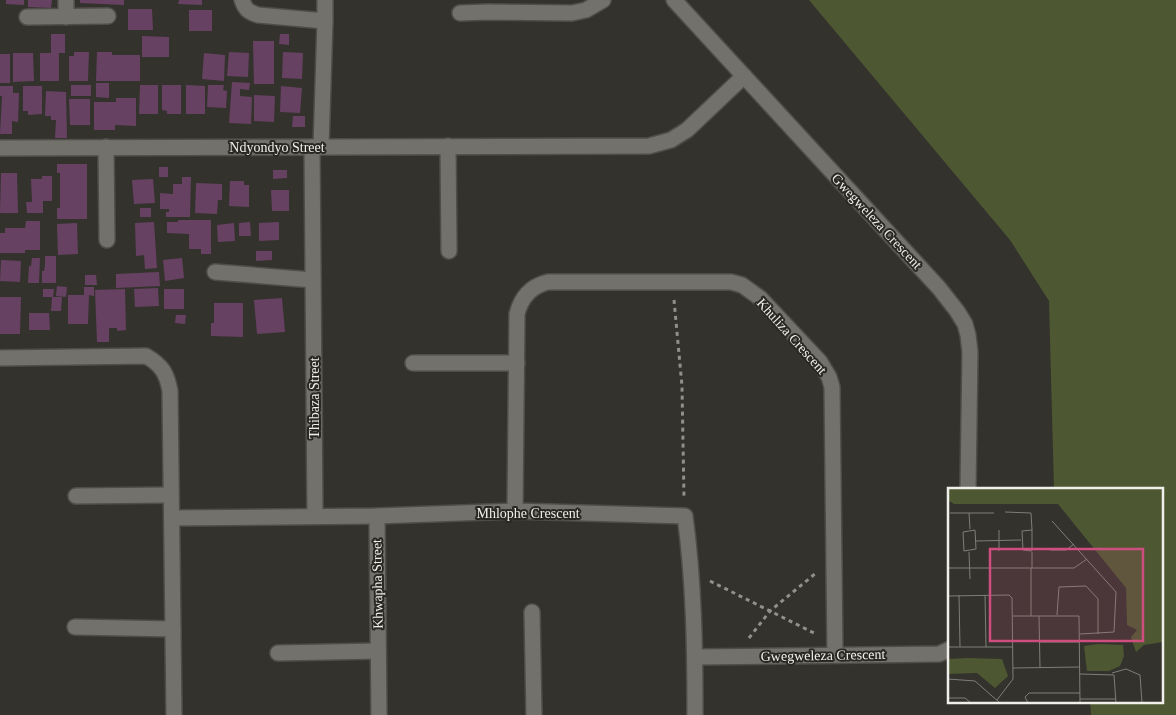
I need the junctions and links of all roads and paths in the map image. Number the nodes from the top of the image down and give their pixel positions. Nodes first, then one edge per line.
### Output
1 (66, 0) edge
2 (242, 0) edge
3 (325, 0) edge
4 (603, 0) edge
5 (674, 0) edge
6 (460, 13) dead end
7 (108, 16) dead end
8 (27, 17) dead end
9 (66, 17) junction
10 (325, 20) junction
11 (744, 76) junction
12 (448, 146) junction
13 (106, 147) junction
14 (317, 147) junction
15 (0, 148) edge
16 (107, 240) dead end
17 (449, 251) dead end
18 (215, 272) dead end
19 (313, 280) junction
20 (673, 282) junction
21 (0, 358) edge
22 (413, 363) dead end
23 (517, 363) junction
24 (968, 488) edge
25 (171, 495) junction
26 (76, 496) dead end
27 (514, 511) junction
28 (315, 516) junction
29 (377, 516) junction
30 (685, 516) junction
31 (172, 518) junction
32 (833, 559) junction
33 (690, 570) junction
34 (770, 611) junction
35 (532, 612) dead end
36 (75, 627) dead end
37 (173, 629) junction
38 (835, 649) junction
39 (948, 650) edge
40 (378, 651) junction
41 (278, 653) dead end
42 (735, 656) junction
43 (695, 657) junction
44 (174, 715) edge
45 (379, 715) edge
46 (534, 715) edge
47 (695, 715) edge

1 - 9 street
2 - 10 street
3 - 10 street, Thibaza Street
4 - 6 street
5 - 11 street, Gwegweleza Crescent
7 - 9 street
8 - 9 street
10 - 14 street, Thibaza Street
11 - 12 street, Ndyondyo Street
11 - 24 street, Gwegweleza Crescent
12 - 14 street, Ndyondyo Street
12 - 17 street
13 - 14 street, Ndyondyo Street
13 - 15 street, Ndyondyo Street
13 - 16 street
14 - 19 street, Thibaza Street
18 - 19 street
19 - 28 street, Thibaza Street
20 - 23 street, Khuliza Crescent
20 - 30 path
20 - 32 street, Khuliza Crescent
21 - 25 street
22 - 23 street
23 - 27 street, Khuliza Crescent
25 - 26 street
25 - 31 street
27 - 29 street, Mhlophe Crescent
27 - 30 street, Mhlophe Crescent
28 - 29 street, Mhlophe Crescent
28 - 31 street, Mhlophe Crescent
29 - 40 street, Khwapha Street
30 - 33 street
31 - 37 street
32 - 34 path
32 - 38 street, Khuliza Crescent
33 - 34 path
33 - 43 street
34 - 38 path
34 - 42 path
35 - 46 street
36 - 37 street
37 - 44 street
38 - 39 street, Gwegweleza Crescent
38 - 42 street, Gwegweleza Crescent
40 - 41 street
40 - 45 street, Khwapha Street
42 - 43 street, Gwegweleza Crescent
43 - 47 street

